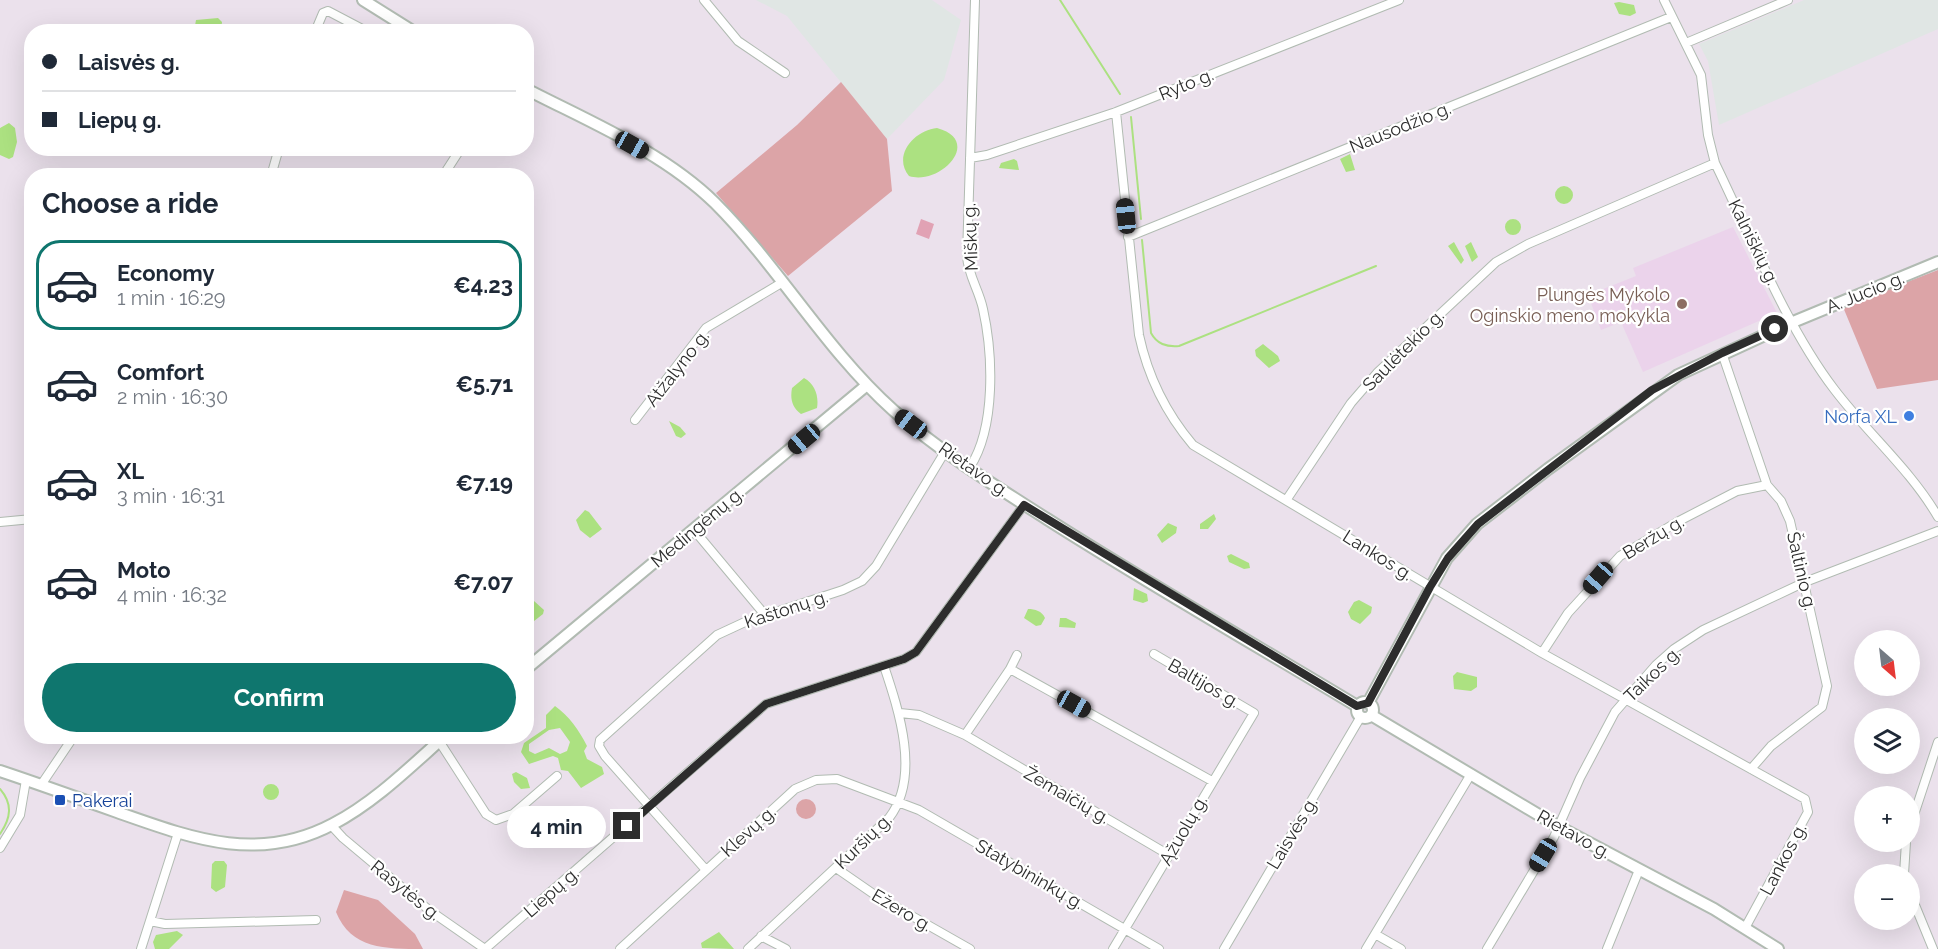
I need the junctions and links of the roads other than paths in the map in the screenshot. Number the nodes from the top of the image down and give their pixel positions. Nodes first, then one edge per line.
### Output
1 (363, 0) edge
2 (704, 0) edge
3 (975, 0) edge
4 (1399, 0) edge
5 (1664, 0) edge
6 (1788, 0) edge
7 (1671, 17) junction
8 (318, 24) edge
9 (353, 24) edge
10 (399, 24) edge
11 (1686, 43) junction
12 (785, 73) dead end
13 (534, 93) edge
14 (1116, 112) junction
15 (970, 158) junction
16 (1715, 163) junction
17 (1128, 237) junction
18 (1938, 262) edge
19 (783, 282) junction
20 (1793, 322) junction
21 (1722, 353) junction
22 (867, 385) junction
23 (635, 420) dead end
24 (946, 450) junction
25 (970, 467) junction
26 (1767, 485) junction
27 (1287, 499) junction
28 (1024, 505) junction
29 (1938, 517) edge
30 (24, 520) edge
31 (0, 522) edge
32 (694, 530) junction
33 (1938, 531) edge
34 (1805, 582) junction
35 (1430, 587) junction
36 (765, 615) junction
37 (1542, 653) junction
38 (1154, 654) dead end
39 (1017, 655) dead end
40 (534, 662) edge
41 (884, 666) junction
42 (1010, 669) junction
43 (1625, 698) junction
44 (1363, 704) junction
45 (900, 713) junction
46 (1254, 713) joint
47 (1366, 716) junction
48 (965, 735) junction
49 (1938, 742) edge
50 (69, 744) edge
51 (436, 744) edge
52 (446, 744) edge
53 (1934, 765) edge
54 (1751, 769) junction
55 (0, 771) edge
56 (1472, 774) junction
57 (558, 777) dead end
58 (26, 780) junction
59 (1212, 781) junction
60 (41, 785) junction
61 (1920, 801) edge
62 (900, 804) junction
63 (649, 807) junction
64 (331, 825) junction
65 (1559, 827) junction
66 (177, 833) junction
67 (0, 848) edge
68 (1169, 855) junction
69 (836, 868) junction
70 (706, 870) junction
71 (1639, 870) junction
72 (1920, 917) edge
73 (316, 920) dead end
74 (150, 921) junction
75 (1745, 928) junction
76 (1125, 930) junction
77 (1375, 934) junction
78 (761, 936) junction
79 (141, 949) edge
80 (485, 949) edge
81 (620, 949) edge
82 (748, 949) edge
83 (786, 949) edge
84 (970, 949) edge
85 (1113, 949) edge
86 (1159, 949) edge
87 (1224, 949) edge
88 (1366, 949) edge
89 (1401, 949) edge
90 (1486, 949) edge
91 (1607, 949) edge
92 (1778, 949) edge
93 (1933, 949) edge

1 - 10 street
2 - 12 street
3 - 15 street, Miškų g.
4 - 14 street, Ryto g.
5 - 7 street, Kalniškių g.
6 - 11 street
7 - 11 street, Kalniškių g.
7 - 17 street, Nausodžio g.
8 - 9 street
11 - 16 street, Kalniškių g.
13 - 19 street, Rietavo g.
14 - 15 street, Ryto g.
14 - 17 street, Lankos g.
15 - 25 street, Miškų g.
16 - 20 street, Kalniškių g.
16 - 27 street, Saulėtekio g.
17 - 27 street, Lankos g.
18 - 20 street, A. Jucio g.
19 - 22 street, Rietavo g.
19 - 23 street, Atžalyno g.
20 - 21 street
20 - 29 street, Kalniškių g.
21 - 26 street, Šaltinio g.
21 - 35 street
22 - 24 street, Rietavo g.
22 - 32 street, Medingėnų g.
24 - 25 street, Rietavo g.
24 - 36 street, Kaštonų g.
25 - 28 street, Rietavo g.
26 - 34 street, Šaltinio g.
26 - 37 street, Beržų g.
27 - 35 street, Lankos g.
28 - 41 street, Liepų g.
28 - 44 street, Rietavo g.
30 - 31 street
32 - 36 street
32 - 40 street, Medingėnų g.
33 - 34 street, Taikos g.
34 - 43 street, Taikos g.
34 - 54 street, Šaltinio g.
35 - 37 street, Lankos g.
35 - 44 street
36 - 63 street, Kaštonų g.
37 - 43 street, Lankos g.
38 - 46 street, Baltijos g.
39 - 42 street
41 - 45 street, Kuršių g.
41 - 63 street, Liepų g.
42 - 48 street
42 - 59 street
43 - 54 street, Lankos g.
43 - 65 street, Taikos g.
44 - 47 street
45 - 48 street, Žemaičių g.
45 - 62 street, Kuršių g.
46 - 59 street, Ąžuolų g.
47 - 56 street, Rietavo g.
47 - 87 street, Laisvės g.
48 - 68 street, Žemaičių g.
49 - 53 street
50 - 60 street
51 - 64 street
52 - 57 street
53 - 61 street
54 - 75 street, Lankos g.
55 - 58 street
56 - 65 street, Rietavo g.
56 - 77 street
58 - 60 street
58 - 67 street
59 - 68 street, Ąžuolų g.
60 - 66 street
62 - 69 street, Kuršių g.
62 - 70 street, Klevų g.
62 - 76 street, Statybininkų g.
63 - 70 street
63 - 80 street, Liepų g.
64 - 66 street
64 - 80 street, Rasytės g.
65 - 71 street, Rietavo g.
65 - 90 street, Taikos g.
66 - 74 street
68 - 76 street, Ąžuolų g.
69 - 78 street, Kuršių g.
69 - 84 street, Ežero g.
70 - 81 street, Klevų g.
71 - 75 street, Rietavo g.
71 - 91 street
72 - 93 street
73 - 74 street
74 - 79 street
75 - 92 street, Rietavo g.
76 - 85 street, Ąžuolų g.
76 - 86 street, Statybininkų g.
77 - 88 street
77 - 89 street
78 - 82 street, Kuršių g.
78 - 83 street

